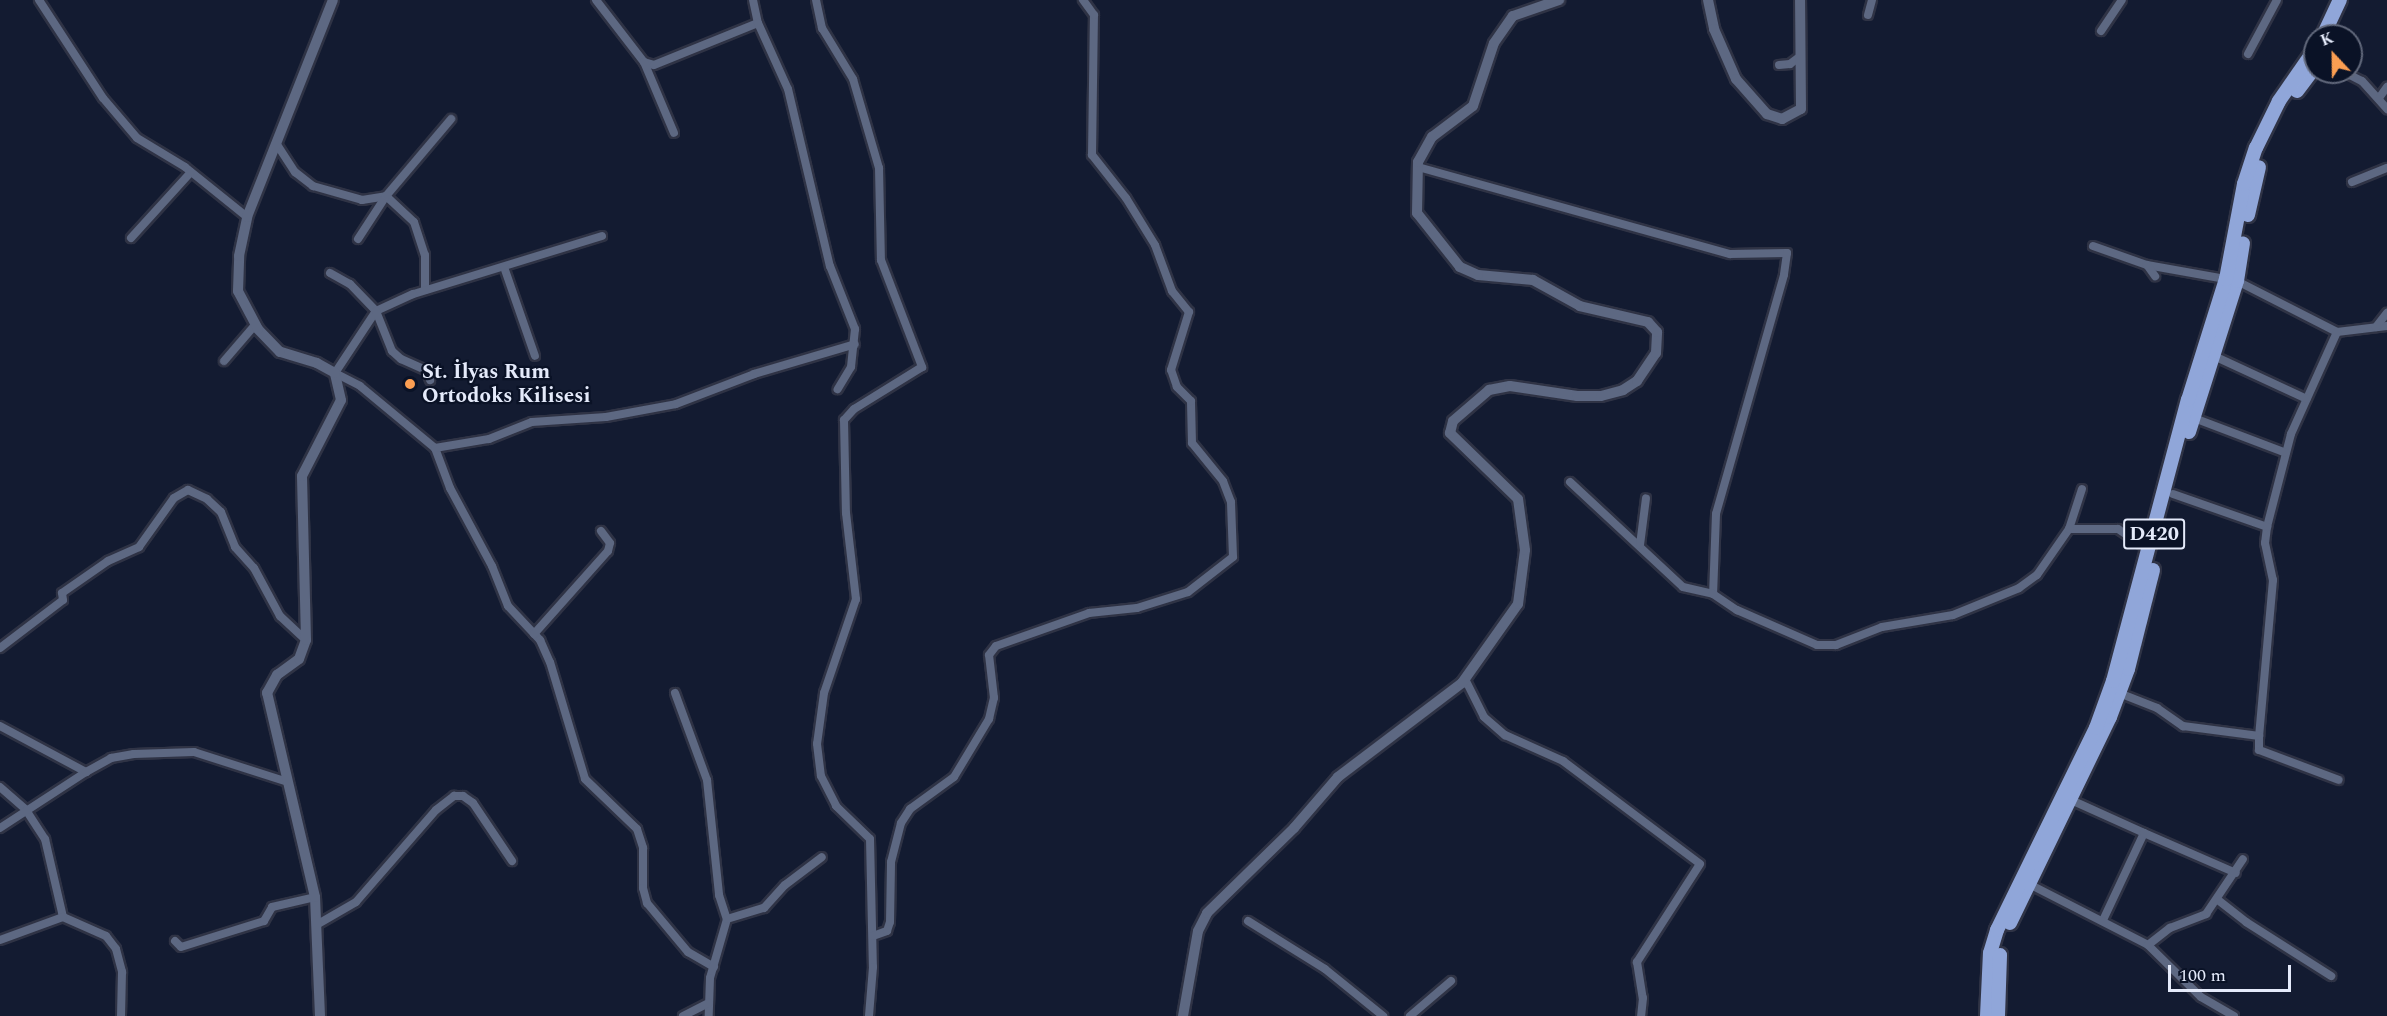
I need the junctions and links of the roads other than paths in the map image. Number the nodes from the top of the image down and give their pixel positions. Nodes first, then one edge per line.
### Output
1 (39, 0) edge
2 (333, 0) edge
3 (596, 0) edge
4 (753, 0) edge
5 (816, 0) edge
6 (1083, 0) edge
7 (1559, 0) edge
8 (1708, 0) edge
9 (1800, 0) edge
10 (1872, 0) edge
11 (2122, 0) edge
12 (2277, 0) edge
13 (2340, 0) edge
14 (2350, 0) edge
15 (1868, 15) dead end
16 (758, 23) junction
17 (2329, 24) edge
18 (2339, 24) edge
19 (2101, 30) dead end
20 (2248, 54) dead end
21 (1798, 58) junction
22 (644, 62) junction
23 (1779, 66) dead end
24 (2303, 68) edge
25 (2363, 82) edge
26 (2303, 83) edge
27 (2387, 87) edge
28 (2379, 98) junction
29 (2387, 109) edge
30 (451, 118) dead end
31 (674, 133) dead end
32 (276, 143) junction
33 (1418, 168) junction
34 (2387, 168) edge
35 (191, 172) junction
36 (2352, 182) dead end
37 (386, 195) junction
38 (247, 217) junction
39 (602, 236) dead end
40 (131, 238) dead end
41 (358, 239) dead end
42 (2093, 246) dead end
43 (2147, 265) junction
44 (504, 267) junction
45 (330, 273) dead end
46 (2155, 276) dead end
47 (2232, 280) junction
48 (425, 290) junction
49 (376, 311) junction
50 (2387, 313) edge
51 (255, 325) junction
52 (2387, 326) edge
53 (2376, 327) junction
54 (2337, 332) junction
55 (855, 344) junction
56 (535, 356) dead end
57 (2214, 357) junction
58 (224, 362) dead end
59 (335, 373) junction
60 (430, 380) dead end
61 (838, 389) dead end
62 (2307, 399) junction
63 (2193, 418) junction
64 (435, 448) junction
65 (2286, 453) junction
66 (1570, 482) dead end
67 (2082, 489) dead end
68 (2173, 494) junction
69 (1646, 498) dead end
70 (2266, 527) junction
71 (2069, 529) junction
72 (601, 531) dead end
73 (1640, 545) junction
74 (2150, 550) junction
75 (1713, 594) junction
76 (534, 634) junction
77 (306, 640) junction
78 (0, 648) edge
79 (1465, 679) junction
80 (675, 693) dead end
81 (2119, 693) junction
82 (0, 726) edge
83 (2259, 736) junction
84 (86, 772) junction
85 (2339, 780) dead end
86 (285, 781) junction
87 (0, 787) edge
88 (2071, 800) junction
89 (26, 810) junction
90 (0, 828) edge
91 (2144, 832) junction
92 (822, 857) dead end
93 (2243, 859) dead end
94 (512, 861) dead end
95 (2236, 873) junction
96 (2029, 884) junction
97 (315, 897) junction
98 (2218, 900) junction
99 (63, 917) junction
100 (727, 919) junction
101 (2103, 920) junction
102 (1248, 921) dead end
103 (318, 924) junction
104 (873, 936) junction
105 (0, 940) edge
106 (175, 941) dead end
107 (2148, 945) junction
108 (714, 967) junction
109 (2331, 976) dead end
110 (1451, 981) dead end
111 (709, 1004) junction
112 (121, 1016) edge
113 (321, 1016) edge
114 (683, 1016) edge
115 (710, 1016) edge
116 (870, 1016) edge
117 (1183, 1016) edge
118 (1383, 1016) edge
119 (1410, 1016) edge
120 (1641, 1016) edge
121 (1987, 1016) edge
122 (1998, 1016) edge
123 (2234, 1016) edge

1 - 35 street
2 - 32 street
3 - 22 street
4 - 16 street
5 - 104 street
6 - 104 street
7 - 33 street
8 - 21 street
9 - 21 street
10 - 15 street
11 - 19 street
12 - 20 street
13 - 17 highway
14 - 18 highway
16 - 22 street
16 - 55 street
21 - 23 street
22 - 31 street
24 - 47 highway, D420
25 - 28 street
26 - 47 highway, D420
27 - 28 street
28 - 29 street
30 - 37 street
32 - 37 street
32 - 38 street
33 - 75 street
33 - 79 street
34 - 36 street
35 - 38 street
35 - 40 street
37 - 41 street
37 - 48 street
38 - 51 street
39 - 44 street
42 - 43 street
43 - 46 street
43 - 47 street
44 - 48 street
44 - 56 street
45 - 49 street
47 - 54 street
47 - 57 highway, D420
47 - 74 highway, D420
48 - 49 street
49 - 59 street
49 - 60 street
50 - 53 street
51 - 58 street
51 - 59 street
52 - 53 street
53 - 54 street
54 - 62 street
55 - 61 street
55 - 64 street
57 - 62 street
57 - 63 highway, D420
59 - 64 street
59 - 77 street
62 - 65 street
63 - 65 street
63 - 68 highway, D420
64 - 76 street
65 - 70 street
66 - 73 street
67 - 71 street
68 - 70 street
68 - 81 highway, D420
69 - 73 street
70 - 83 street
71 - 74 street
71 - 75 street
72 - 76 street
73 - 75 street
74 - 121 highway, D420
76 - 108 street
77 - 78 street
77 - 86 street
79 - 117 street
79 - 120 street
80 - 100 street
81 - 83 street
81 - 88 highway, D420
82 - 84 street
83 - 85 street
84 - 86 street
84 - 89 street
86 - 97 street
87 - 89 street
88 - 91 street
88 - 96 highway, D420
89 - 90 street
89 - 99 street
91 - 95 street
91 - 101 street
92 - 100 street
93 - 95 street
94 - 103 street
95 - 98 street
96 - 101 street
96 - 122 highway, D420
97 - 103 street
97 - 106 street
98 - 107 street
98 - 109 street
99 - 105 street
99 - 112 street
100 - 108 street
101 - 107 street
102 - 118 street
103 - 113 street
104 - 116 street
107 - 123 street
108 - 111 street
110 - 119 street
111 - 114 street
111 - 115 street

